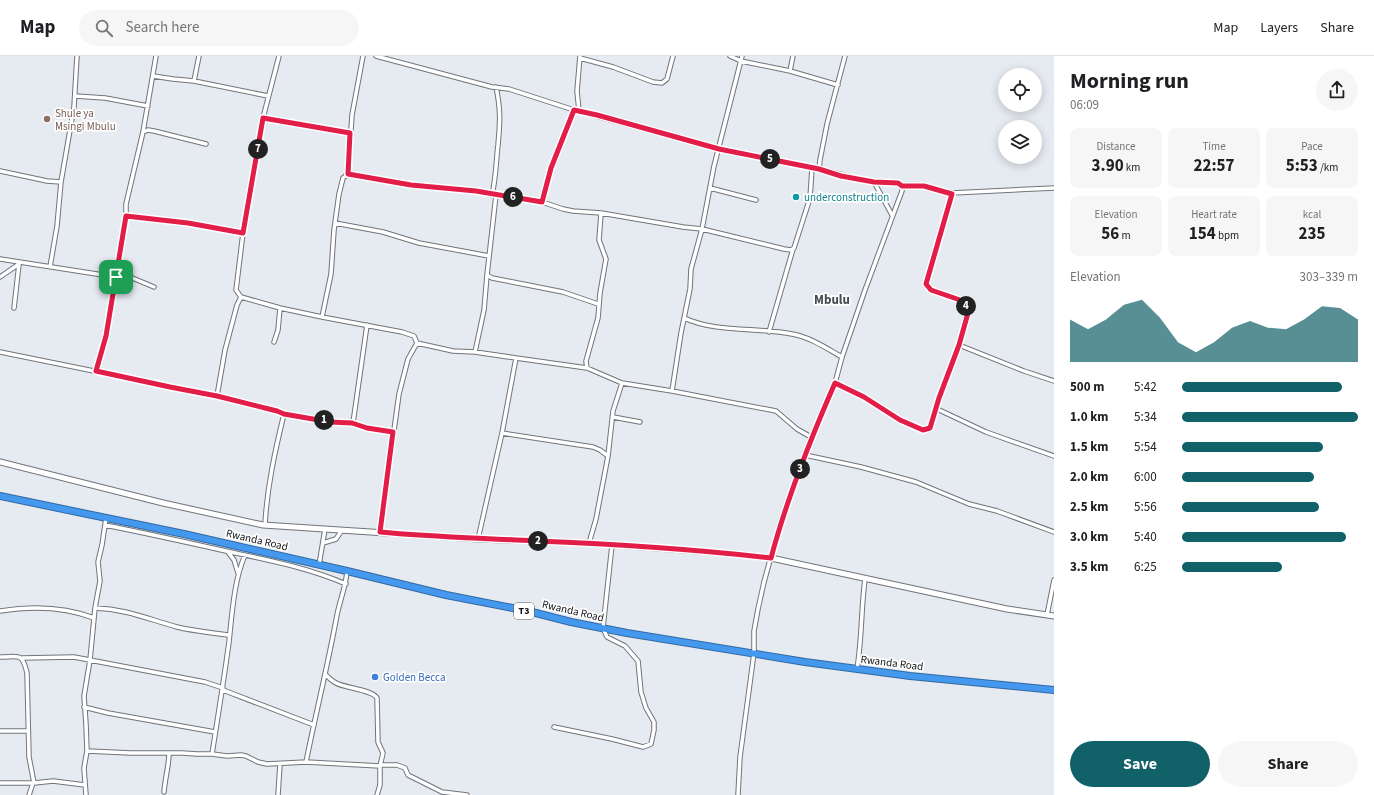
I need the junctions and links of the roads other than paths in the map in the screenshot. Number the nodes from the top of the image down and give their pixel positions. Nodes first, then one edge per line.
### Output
1 (76, 56) edge
2 (156, 56) edge
3 (199, 56) edge
4 (279, 56) edge
5 (363, 56) edge
6 (376, 56) edge
7 (673, 56) edge
8 (730, 56) edge
9 (742, 56) edge
10 (793, 56) edge
11 (845, 56) edge
12 (580, 57) edge
13 (741, 61) junction
14 (790, 71) junction
15 (153, 76) junction
16 (194, 81) junction
17 (838, 85) junction
18 (496, 87) junction
19 (75, 96) junction
20 (268, 96) junction
21 (148, 106) junction
22 (574, 110) junction
23 (578, 111) junction
24 (263, 118) junction
25 (143, 132) junction
26 (350, 133) junction
27 (206, 144) dead end
28 (719, 149) junction
29 (812, 168) junction
30 (819, 169) junction
31 (0, 171) edge
32 (348, 174) junction
33 (61, 182) junction
34 (874, 182) junction
35 (902, 186) junction
36 (710, 188) junction
37 (1054, 188) edge
38 (952, 194) junction
39 (494, 195) junction
40 (756, 200) dead end
41 (542, 202) junction
42 (601, 213) junction
43 (892, 215) junction
44 (126, 216) junction
45 (335, 223) junction
46 (702, 229) junction
47 (243, 233) junction
48 (792, 249) junction
49 (489, 256) junction
50 (0, 259) edge
51 (20, 263) junction
52 (50, 268) junction
53 (486, 275) junction
54 (116, 276) junction
55 (0, 277) edge
56 (154, 287) dead end
57 (241, 297) junction
58 (598, 304) junction
59 (14, 308) dead end
60 (280, 308) junction
61 (322, 318) junction
62 (684, 318) junction
63 (367, 325) junction
64 (769, 332) junction
65 (274, 342) dead end
66 (417, 342) junction
67 (959, 345) junction
68 (0, 352) edge
69 (475, 352) junction
70 (842, 357) junction
71 (516, 358) junction
72 (587, 368) junction
73 (96, 371) junction
74 (1054, 381) edge
75 (622, 383) junction
76 (835, 383) junction
77 (672, 392) junction
78 (217, 396) junction
79 (936, 408) junction
80 (284, 414) junction
81 (613, 417) junction
82 (640, 422) dead end
83 (352, 423) junction
84 (393, 432) junction
85 (502, 433) junction
86 (811, 437) junction
87 (805, 455) junction
88 (608, 456) junction
89 (1054, 456) edge
90 (0, 462) edge
91 (0, 496) edge
92 (106, 518) junction
93 (105, 525) junction
94 (265, 525) junction
95 (325, 529) junction
96 (342, 530) junction
97 (380, 532) junction
98 (1054, 532) edge
99 (478, 539) junction
100 (323, 543) junction
101 (589, 543) junction
102 (612, 545) junction
103 (227, 551) junction
104 (245, 555) junction
105 (771, 558) junction
106 (319, 565) junction
107 (348, 571) junction
108 (238, 575) junction
109 (865, 579) junction
110 (1054, 580) edge
111 (346, 584) junction
112 (95, 608) junction
113 (0, 611) edge
114 (1047, 615) junction
115 (1054, 616) edge
116 (94, 618) junction
117 (603, 628) junction
118 (229, 636) junction
119 (754, 653) junction
120 (0, 657) edge
121 (22, 658) junction
122 (90, 660) junction
123 (857, 669) junction
124 (326, 674) junction
125 (223, 689) junction
126 (1054, 690) edge
127 (84, 707) junction
128 (314, 725) junction
129 (554, 727) dead end
130 (0, 731) edge
131 (28, 731) junction
132 (215, 732) junction
133 (87, 751) junction
134 (170, 753) junction
135 (212, 754) junction
136 (306, 762) junction
137 (280, 764) junction
138 (380, 765) junction
139 (0, 783) edge
140 (33, 783) junction
141 (85, 785) junction
142 (164, 792) dead end
143 (29, 795) edge
144 (86, 795) edge
145 (278, 795) edge
146 (377, 795) edge
147 (467, 795) edge
148 (738, 795) edge

1 - 19 street
2 - 15 street
3 - 16 street
4 - 20 street
5 - 26 street
6 - 18 street
7 - 12 street
8 - 13 street
9 - 13 street
10 - 14 street
11 - 17 street
12 - 23 street
13 - 14 street
13 - 28 street
14 - 17 street
15 - 16 street
15 - 21 street
16 - 20 street
17 - 30 street
18 - 22 street
18 - 39 street
19 - 21 street
19 - 33 street
20 - 24 street
21 - 25 street
22 - 23 street
22 - 41 street
23 - 28 street
24 - 26 street
24 - 47 street
25 - 27 street
25 - 44 street
26 - 32 street
28 - 29 street
28 - 36 street
29 - 30 street
29 - 48 street
30 - 34 street
31 - 33 street
32 - 39 street
32 - 45 street
33 - 52 street
34 - 35 street
34 - 43 street
35 - 38 street
35 - 43 street
36 - 40 street
36 - 46 street
37 - 38 street
38 - 67 street
39 - 41 street
39 - 49 street
41 - 42 street
42 - 46 street
42 - 58 street
43 - 70 street
44 - 47 street
44 - 54 street
45 - 49 street
45 - 61 street
46 - 48 street
46 - 62 street
47 - 57 street
48 - 64 street
49 - 53 street
50 - 51 street
51 - 52 street
51 - 55 street
51 - 59 street
52 - 54 street
53 - 58 street
53 - 69 street
54 - 56 street
54 - 73 street
57 - 60 street
57 - 78 street
58 - 72 street
60 - 61 street
60 - 65 street
61 - 63 street
62 - 64 street
62 - 77 street
63 - 66 street
63 - 83 street
64 - 70 street
66 - 69 street
66 - 84 street
67 - 74 street
67 - 79 street
68 - 73 street
69 - 71 street
70 - 76 street
71 - 72 street
71 - 85 street
72 - 75 street
73 - 78 street
75 - 77 street
75 - 81 street
76 - 79 street
76 - 86 street
77 - 86 street
78 - 80 street
79 - 89 street
80 - 83 street
80 - 94 street
81 - 82 street
81 - 88 street
83 - 84 street
84 - 97 street
85 - 88 street
85 - 99 street
86 - 87 street
87 - 98 street
87 - 105 street
88 - 101 street
90 - 94 street
91 - 92 highway, Rwanda Road / T3
92 - 93 street
92 - 106 highway, Rwanda Road / T3
93 - 103 street
93 - 112 street
94 - 95 street
95 - 96 street
95 - 100 street
96 - 97 street
96 - 100 street
97 - 99 street
99 - 101 street
100 - 106 street
101 - 102 street
102 - 105 street
102 - 117 street
103 - 104 street
103 - 108 street
104 - 108 street
104 - 111 street
105 - 109 street
105 - 119 street
106 - 107 highway, Rwanda Road / T3
107 - 111 street
107 - 117 highway, Rwanda Road / T3
108 - 118 street
109 - 114 street
109 - 123 street
110 - 114 street
111 - 124 street
112 - 116 street
112 - 118 street
113 - 116 street
114 - 115 street
116 - 122 street
117 - 119 highway, Rwanda Road / T3
117 - 129 street
118 - 125 street
119 - 123 highway, Rwanda Road / T3
119 - 148 street
120 - 121 street
121 - 122 street
121 - 131 street
122 - 125 street
122 - 127 street
123 - 126 highway, Rwanda Road / T3
124 - 128 street
124 - 138 street
125 - 128 street
125 - 132 street
127 - 132 street
127 - 133 street
128 - 136 street
130 - 131 street
131 - 140 street
132 - 135 street
133 - 134 street
133 - 141 street
134 - 135 street
134 - 142 street
135 - 137 street
136 - 137 street
136 - 138 street
137 - 145 street
138 - 146 street
138 - 147 street
139 - 140 street
140 - 141 street
140 - 143 street
141 - 144 street

